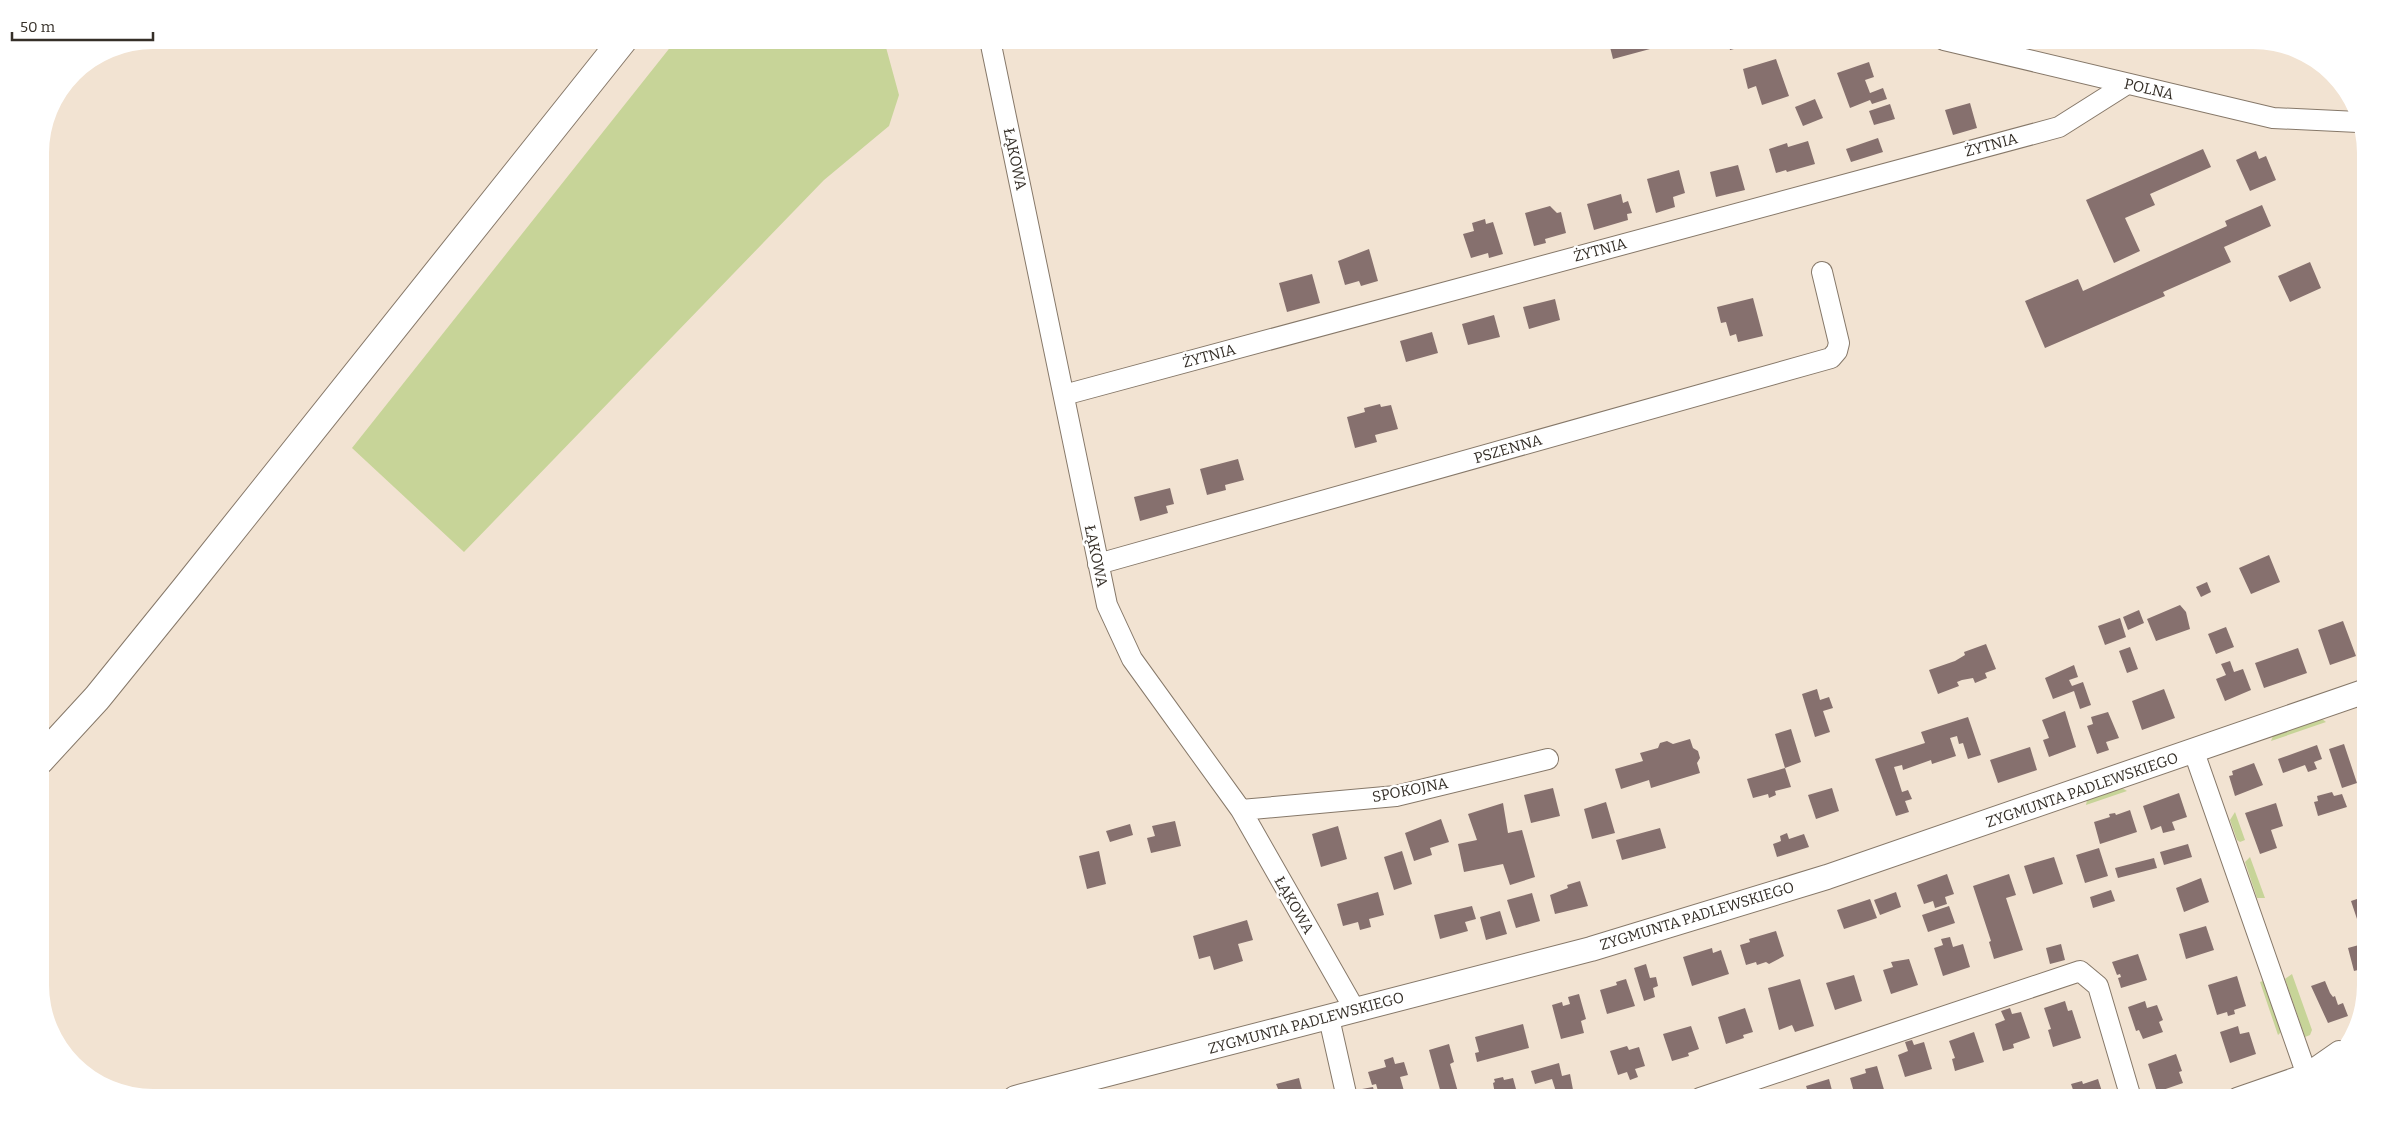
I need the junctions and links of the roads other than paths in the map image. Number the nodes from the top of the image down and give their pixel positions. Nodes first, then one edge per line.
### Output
1 (616, 49) edge
2 (992, 49) edge
3 (1981, 49) edge
4 (2127, 84) junction
5 (2352, 122) edge
6 (1822, 272) dead end
7 (1064, 395) junction
8 (1098, 564) junction
9 (2357, 695) edge
10 (49, 750) edge
11 (2194, 752) junction
12 (1548, 759) dead end
13 (1241, 810) junction
14 (1354, 1010) junction
15 (1329, 1018) junction
16 (2307, 1074) edge
17 (2288, 1083) edge
18 (2275, 1087) edge
19 (1050, 1089) edge
20 (1345, 1089) edge
21 (1727, 1089) edge
22 (2128, 1089) edge

1 - 10 main road
2 - 7 street, ŁĄKOWA
3 - 4 street, POLNA
4 - 5 street, POLNA
4 - 7 street, ŻYTNIA
6 - 8 street, PSZENNA
7 - 8 street, ŁĄKOWA
8 - 13 street, ŁĄKOWA
9 - 11 street, ZYGMUNTA PADLEWSKIEGO
11 - 14 street, ZYGMUNTA PADLEWSKIEGO
11 - 16 street
12 - 13 street, SPOKOJNA
13 - 14 street, ŁĄKOWA
14 - 15 street, ZYGMUNTA PADLEWSKIEGO
15 - 19 street, ZYGMUNTA PADLEWSKIEGO
15 - 20 street
17 - 18 street
21 - 22 street

